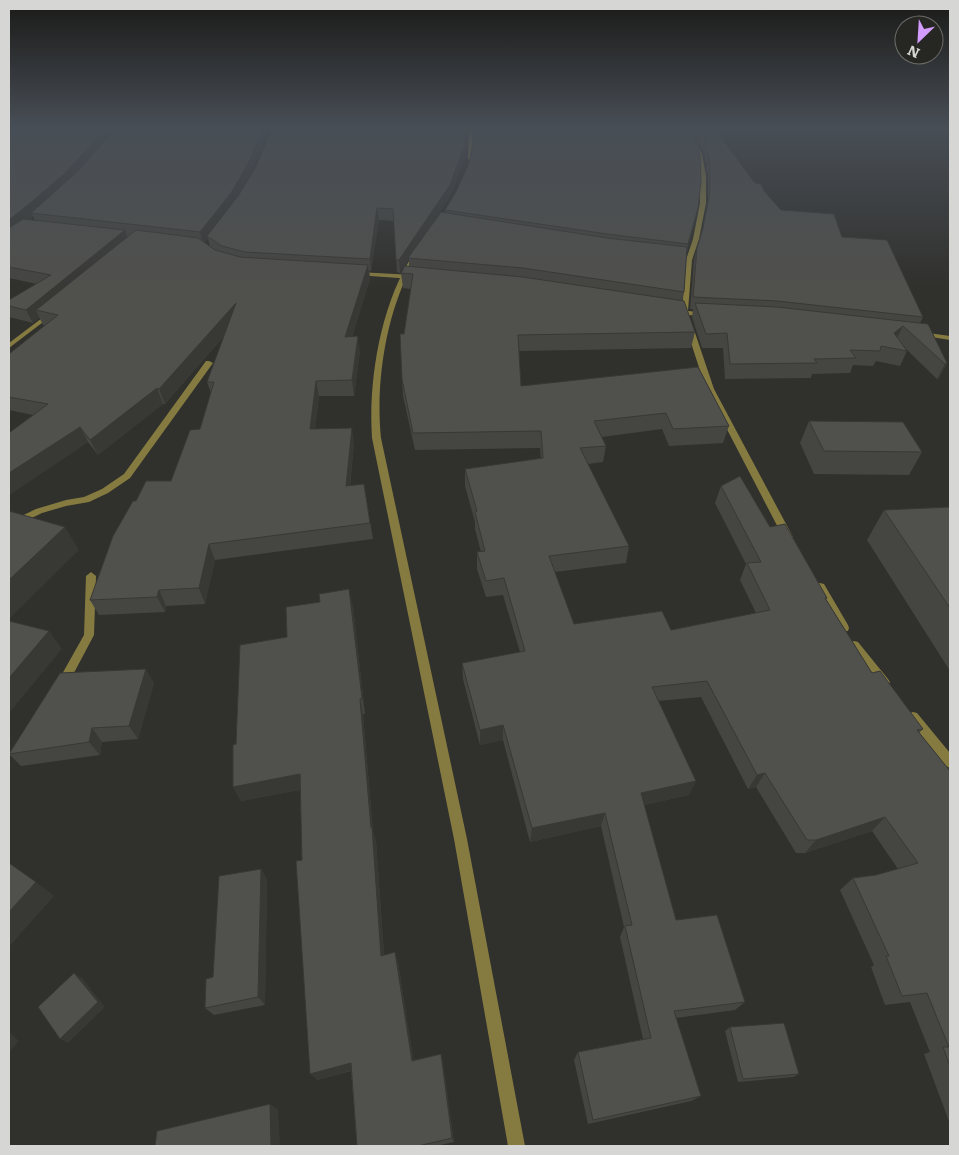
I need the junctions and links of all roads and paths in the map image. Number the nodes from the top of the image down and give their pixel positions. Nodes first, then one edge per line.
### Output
1 (704, 182) edge
2 (422, 246) edge
3 (680, 259) edge
4 (689, 260) junction
5 (353, 274) edge
6 (402, 276) junction
7 (421, 278) edge
8 (59, 307) edge
9 (665, 310) edge
10 (685, 313) junction
11 (724, 315) edge
12 (911, 333) edge
13 (950, 338) edge
14 (9, 346) edge
15 (209, 363) dead end
16 (9, 526) edge
17 (792, 543) edge
18 (92, 576) dead end
19 (817, 582) edge
20 (888, 687) edge
21 (55, 697) edge
22 (907, 710) edge
23 (950, 762) edge
24 (517, 1146) edge

1 - 4 street
2 - 6 street
3 - 4 street
4 - 10 street
5 - 6 street
6 - 7 street
6 - 24 street
8 - 14 street
9 - 10 street
10 - 11 street
10 - 17 street
12 - 13 street
15 - 16 street
18 - 21 street
19 - 20 street
22 - 23 street

